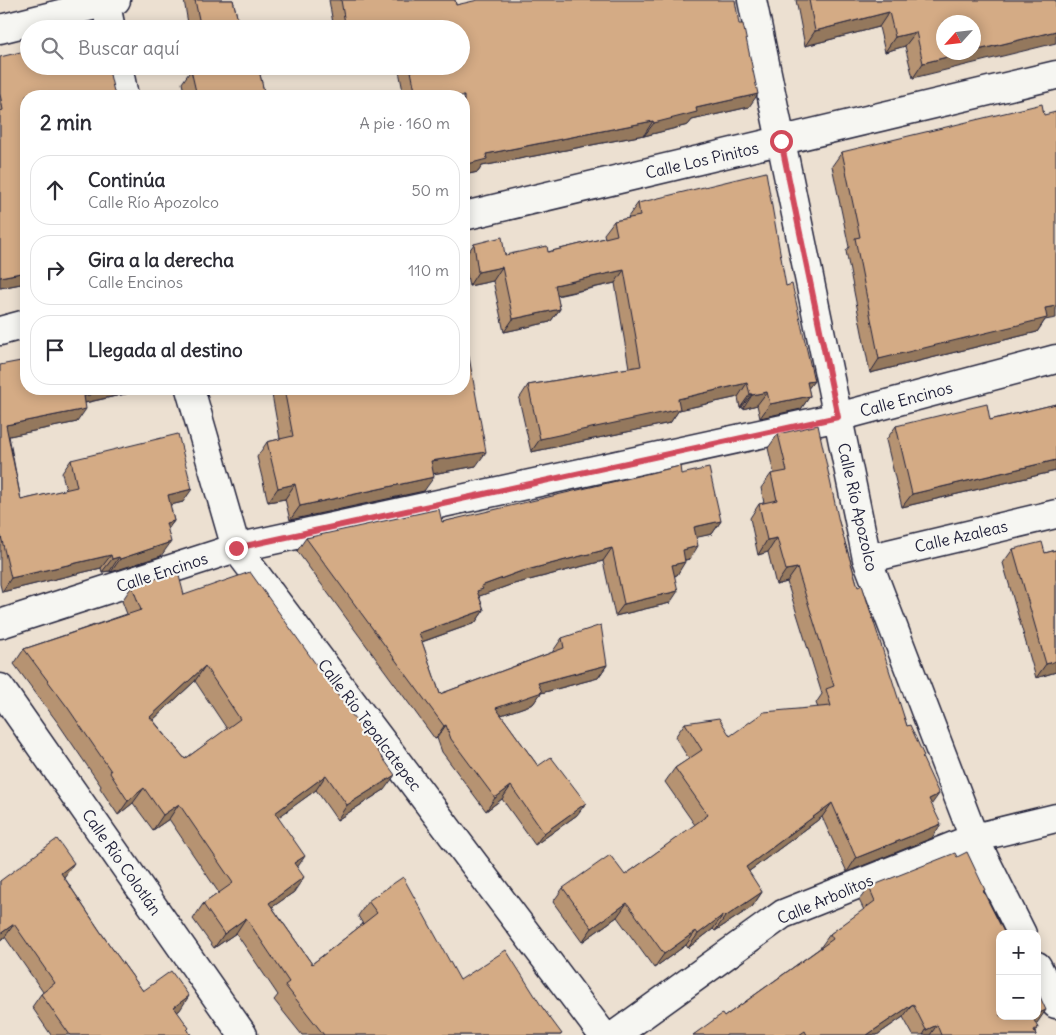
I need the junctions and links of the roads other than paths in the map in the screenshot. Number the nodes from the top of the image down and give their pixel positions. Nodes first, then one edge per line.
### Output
1 (752, 0) edge
2 (109, 1) edge
3 (35, 20) edge
4 (110, 20) edge
5 (20, 24) edge
6 (0, 29) edge
7 (120, 75) edge
8 (1056, 75) edge
9 (123, 90) edge
10 (781, 141) junction
11 (470, 215) edge
12 (20, 326) edge
13 (0, 331) edge
14 (1056, 359) edge
15 (192, 395) edge
16 (838, 417) junction
17 (1056, 514) edge
18 (236, 548) junction
19 (867, 559) junction
20 (0, 624) edge
21 (0, 688) edge
22 (1056, 818) edge
23 (974, 838) junction
24 (1020, 930) edge
25 (1041, 974) edge
26 (1056, 1004) edge
27 (244, 1035) edge
28 (603, 1035) edge
29 (616, 1035) edge

1 - 10 street, Calle Río Apozolco
2 - 3 street
2 - 4 street
5 - 6 street
7 - 9 street
8 - 10 street, Calle Los Pinitos
10 - 11 street, Calle Los Pinitos
10 - 16 street, Calle Río Apozolco
12 - 13 street
14 - 16 street, Calle Encinos
15 - 18 street, Calle Río Tepalcatepec
16 - 18 street, Calle Encinos
16 - 19 street, Calle Río Apozolco
17 - 19 street, Calle Azaleas
18 - 20 street, Calle Encinos
18 - 28 street, Calle Río Tepalcatepec
19 - 23 street, Calle Río Apozolco
21 - 27 street, Calle Río Colotlán
22 - 23 street, Calle Arbolitos
23 - 24 street, Calle Río Apozolco
23 - 29 street, Calle Arbolitos
25 - 26 street

